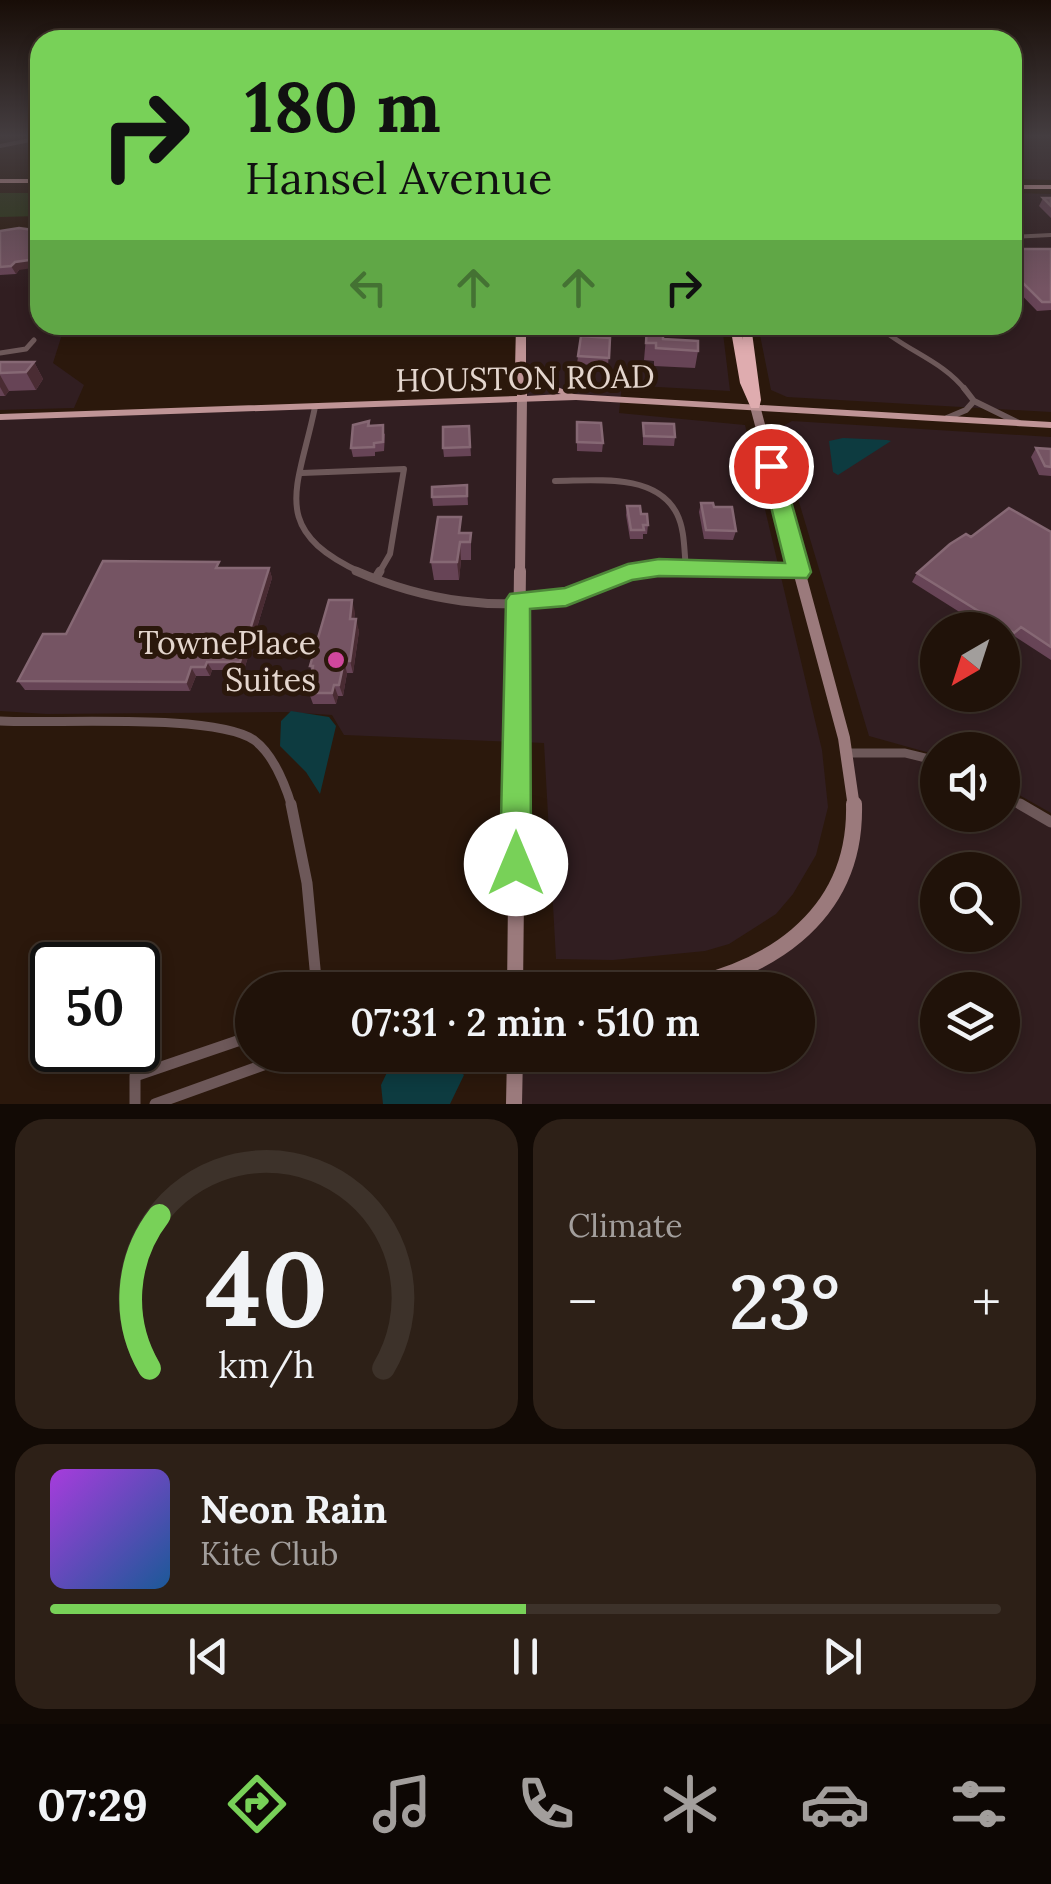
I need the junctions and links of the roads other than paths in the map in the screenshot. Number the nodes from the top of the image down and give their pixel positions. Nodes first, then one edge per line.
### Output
1 (1022, 189) edge
2 (1051, 189) edge
3 (1051, 235) edge
4 (1022, 236) edge
5 (521, 335) edge
6 (737, 335) edge
7 (748, 335) edge
8 (888, 335) edge
9 (34, 340) dead end
10 (0, 353) edge
11 (520, 368) junction
12 (576, 397) junction
13 (522, 398) junction
14 (974, 401) junction
15 (755, 406) junction
16 (316, 407) junction
17 (0, 417) edge
18 (947, 418) junction
19 (1019, 423) junction
20 (1051, 425) edge
21 (302, 473) junction
22 (555, 481) dead end
23 (686, 568) junction
24 (799, 572) junction
25 (377, 576) junction
26 (518, 600) junction
27 (0, 721) edge
28 (847, 753) junction
29 (920, 756) edge
30 (1020, 804) edge
31 (1051, 822) edge
32 (316, 972) edge
33 (516, 972) edge
34 (748, 972) edge
35 (235, 1042) edge
36 (243, 1072) edge
37 (514, 1072) edge
38 (135, 1104) edge
39 (154, 1104) edge
40 (514, 1104) edge

1 - 2 highway
3 - 4 street
5 - 11 main road
6 - 15 highway
7 - 15 highway
8 - 14 street
9 - 10 street
11 - 12 main road
11 - 13 main road
12 - 13 main road, HOUSTON ROAD
12 - 15 main road, HOUSTON ROAD
13 - 16 main road, HOUSTON ROAD
13 - 26 main road
14 - 18 street
14 - 19 street
15 - 18 main road, HOUSTON ROAD
15 - 24 main road
16 - 17 main road, HOUSTON ROAD
16 - 21 street
18 - 19 main road, HOUSTON ROAD
19 - 20 main road, HOUSTON ROAD
21 - 25 street
21 - 25 street
22 - 23 street
23 - 24 street
23 - 26 street
24 - 28 main road
25 - 26 street
26 - 33 main road
27 - 32 street
28 - 29 street
28 - 34 main road
30 - 31 street
35 - 38 street
36 - 39 street
37 - 40 main road

